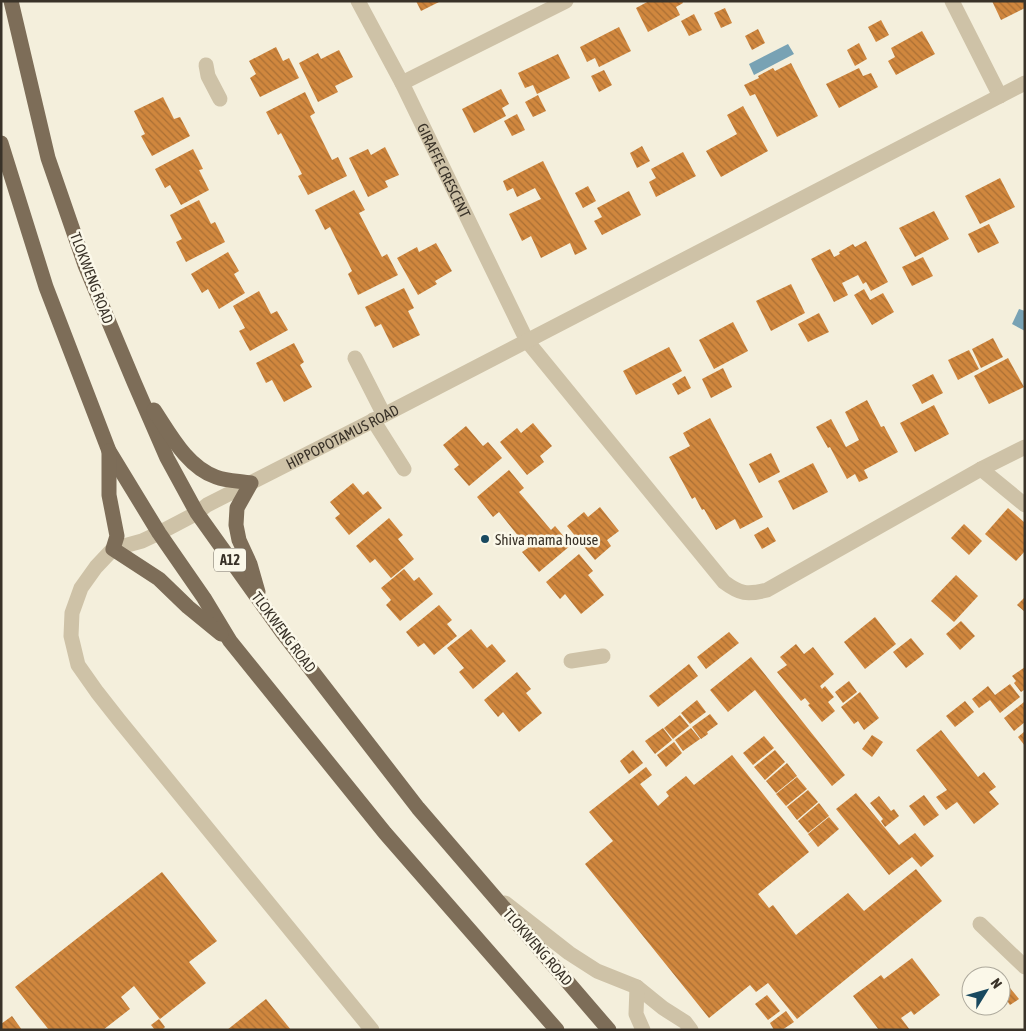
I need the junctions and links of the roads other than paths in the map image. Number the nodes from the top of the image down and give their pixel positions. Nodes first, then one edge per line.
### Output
1 (11, 1) edge
2 (358, 1) edge
3 (566, 1) edge
4 (952, 1) edge
5 (206, 65) dead end
6 (402, 82) junction
7 (1025, 83) edge
8 (1000, 96) junction
9 (220, 99) dead end
10 (1, 143) edge
11 (527, 341) junction
12 (354, 358) dead end
13 (134, 382) junction
14 (378, 418) junction
15 (1025, 448) edge
16 (109, 451) junction
17 (404, 468) dead end
18 (981, 469) junction
19 (251, 483) junction
20 (1025, 505) edge
21 (197, 513) junction
22 (159, 533) junction
23 (113, 549) junction
24 (282, 632) junction
25 (230, 641) junction
26 (603, 656) dead end
27 (572, 661) dead end
28 (490, 892) junction
29 (980, 924) dead end
30 (1025, 967) edge
31 (637, 987) junction
32 (372, 1030) edge
33 (557, 1030) edge
34 (609, 1030) edge
35 (643, 1030) edge
36 (691, 1030) edge

1 - 13 main road, TLOKWENG ROAD / A12
2 - 6 street, GIRAFFE CRESCENT
3 - 6 street
4 - 8 street
5 - 9 street
6 - 11 street, GIRAFFE CRESCENT
7 - 8 street, HIPPOPOTAMUS ROAD
8 - 11 street, HIPPOPOTAMUS ROAD
10 - 16 main road
11 - 14 street, HIPPOPOTAMUS ROAD
11 - 18 street, GIRAFFE CRESCENT
12 - 14 street
13 - 19 main road
13 - 21 main road, TLOKWENG ROAD / A12
14 - 17 street
14 - 19 street, HIPPOPOTAMUS ROAD
15 - 18 street, GIRAFFE CRESCENT
16 - 22 main road
16 - 23 main road
18 - 20 street
19 - 21 street, HIPPOPOTAMUS ROAD
19 - 24 main road
21 - 22 street, HIPPOPOTAMUS ROAD
21 - 24 main road, TLOKWENG ROAD / A12
22 - 23 street, HIPPOPOTAMUS ROAD
22 - 25 main road
23 - 25 main road
23 - 32 street
24 - 28 main road, TLOKWENG ROAD / A12
25 - 33 main road
26 - 27 street
28 - 31 street
28 - 34 main road, TLOKWENG ROAD / A12
29 - 30 street
31 - 35 street
31 - 36 street

